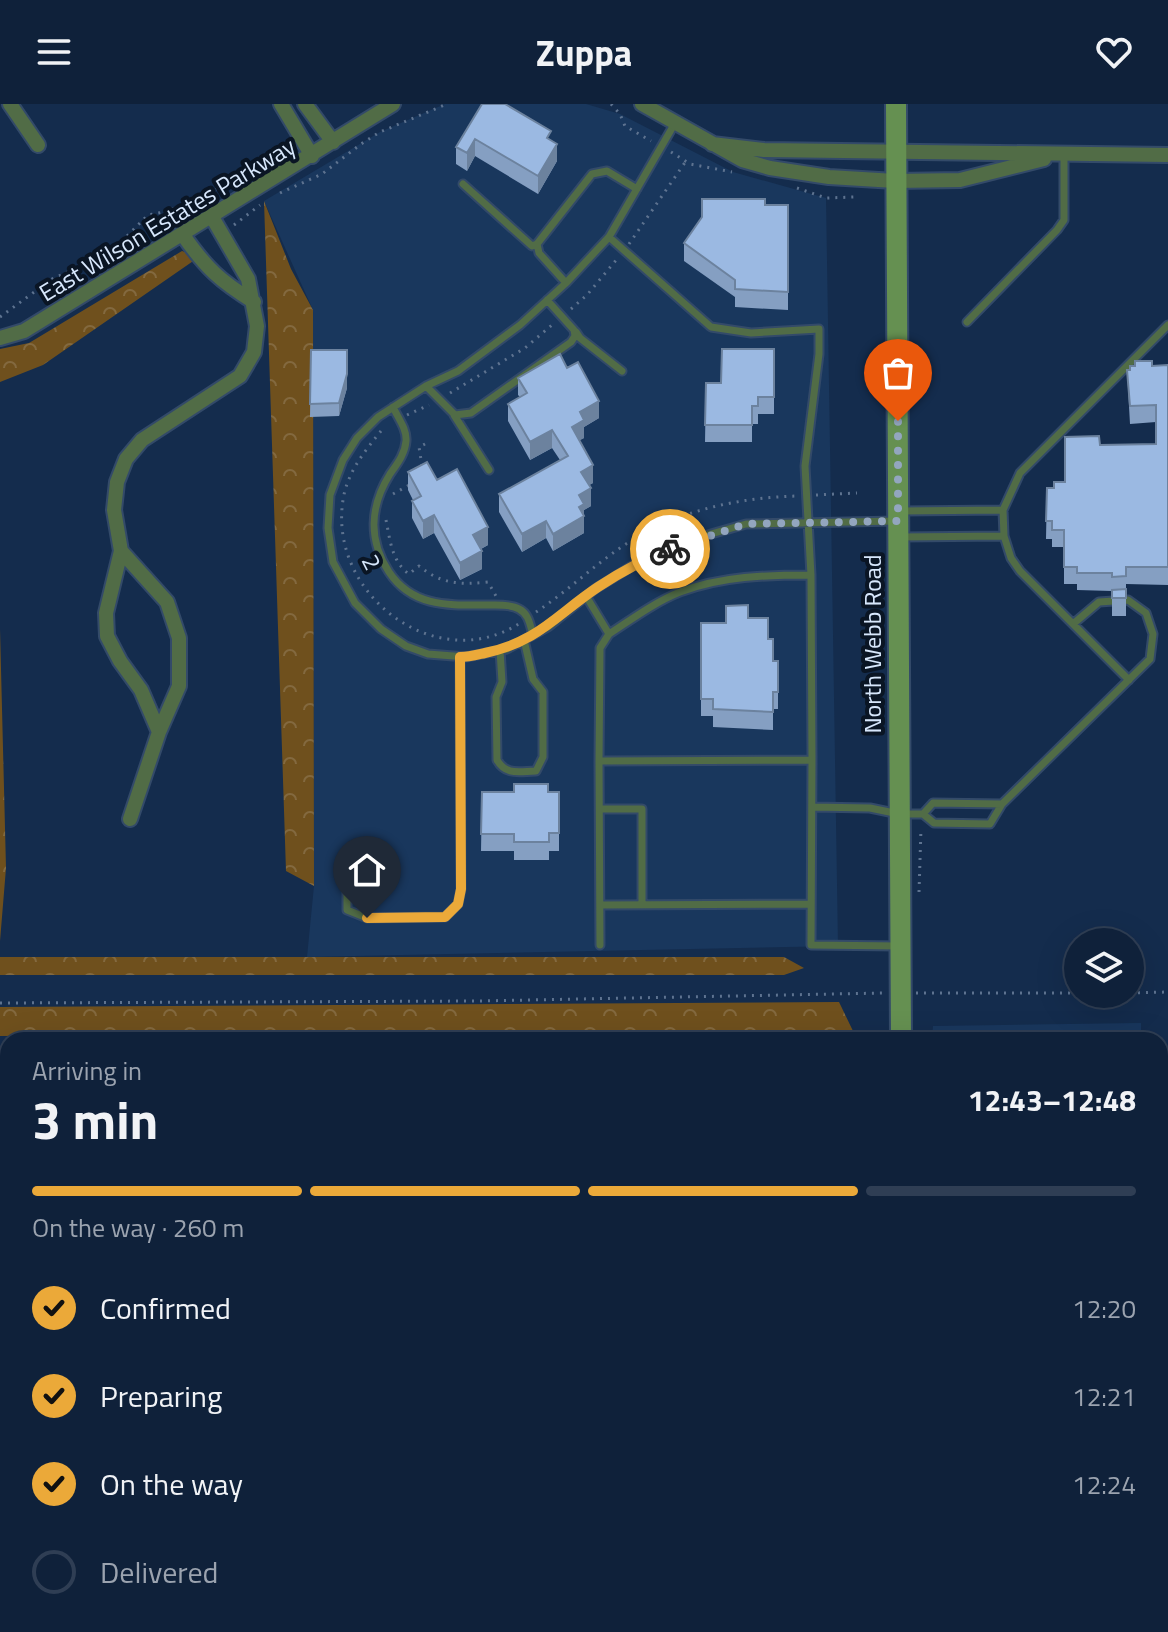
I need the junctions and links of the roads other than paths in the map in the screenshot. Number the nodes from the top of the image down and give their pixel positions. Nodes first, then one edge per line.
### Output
1 (10, 104) edge
2 (281, 104) edge
3 (305, 104) edge
4 (393, 104) edge
5 (642, 104) edge
6 (896, 104) edge
7 (675, 123) junction
8 (333, 142) junction
9 (712, 144) junction
10 (38, 145) dead end
11 (896, 151) junction
12 (1064, 154) junction
13 (1168, 155) edge
14 (312, 156) junction
15 (895, 181) junction
16 (463, 184) dead end
17 (637, 189) junction
18 (212, 217) junction
19 (183, 235) junction
20 (609, 237) junction
21 (537, 244) junction
22 (566, 283) junction
23 (547, 300) junction
24 (254, 302) junction
25 (967, 322) dead end
26 (1168, 325) edge
27 (574, 330) junction
28 (0, 338) edge
29 (622, 371) dead end
30 (426, 386) junction
31 (393, 407) junction
32 (453, 413) junction
33 (489, 470) dead end
34 (1003, 510) junction
35 (809, 523) junction
36 (898, 523) junction
37 (1004, 536) junction
38 (121, 551) junction
39 (811, 575) junction
40 (586, 596) junction
41 (1073, 624) junction
42 (609, 634) junction
43 (533, 635) junction
44 (524, 640) junction
45 (500, 650) junction
46 (460, 657) junction
47 (1129, 680) junction
48 (159, 732) junction
49 (812, 760) junction
50 (599, 761) junction
51 (1002, 804) junction
52 (812, 807) junction
53 (600, 809) junction
54 (899, 814) junction
55 (923, 814) junction
56 (130, 819) dead end
57 (347, 870) dead end
58 (811, 904) junction
59 (600, 905) junction
60 (642, 905) junction
61 (600, 945) dead end
62 (899, 946) junction
63 (901, 1032) edge

1 - 10 street
2 - 14 street
3 - 8 street
4 - 8 street, East Wilson Estates Parkway
5 - 7 street
6 - 11 main road, North Webb Road
7 - 9 street
7 - 17 lane
8 - 14 street, East Wilson Estates Parkway
9 - 11 street
9 - 15 street
11 - 12 street
11 - 15 main road, North Webb Road
12 - 13 street
12 - 15 street
12 - 25 lane
14 - 18 street, East Wilson Estates Parkway
15 - 36 main road, North Webb Road
16 - 21 lane
17 - 20 lane
17 - 21 lane
18 - 19 street, East Wilson Estates Parkway
18 - 24 street
19 - 24 street
19 - 28 street, East Wilson Estates Parkway
20 - 22 lane
20 - 35 lane
21 - 22 lane
22 - 23 lane
23 - 27 lane
23 - 30 lane
24 - 38 street
26 - 34 lane
27 - 29 lane
27 - 32 lane
30 - 31 lane
30 - 32 lane
31 - 43 lane
31 - 46 lane
32 - 33 lane
34 - 36 lane
34 - 37 lane
35 - 36 lane
35 - 39 lane
35 - 40 lane
36 - 37 lane
36 - 54 main road, North Webb Road
37 - 41 lane
38 - 48 street
38 - 48 street
39 - 42 lane
39 - 49 lane
40 - 42 lane
40 - 43 lane
41 - 47 lane
41 - 47 lane
42 - 50 lane
43 - 44 lane
44 - 45 lane
44 - 45 lane
45 - 46 lane
46 - 57 lane
47 - 51 lane
48 - 56 street
49 - 50 lane
49 - 52 lane
50 - 53 lane
51 - 55 lane
51 - 55 lane
52 - 54 lane
52 - 58 lane
53 - 59 lane
53 - 60 lane
54 - 55 lane
54 - 62 main road, North Webb Road
58 - 60 lane
58 - 62 lane
59 - 60 lane
59 - 61 lane
62 - 63 main road, North Webb Road

